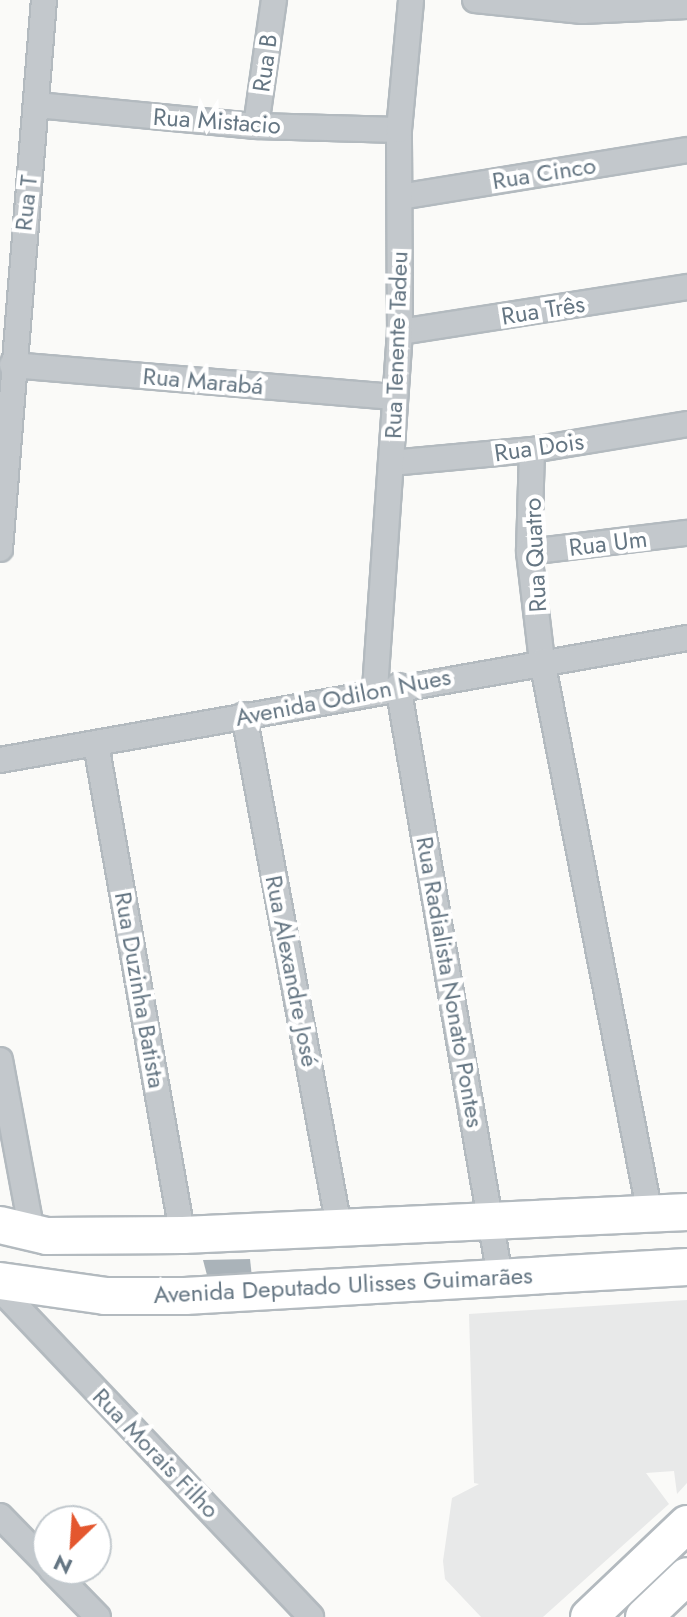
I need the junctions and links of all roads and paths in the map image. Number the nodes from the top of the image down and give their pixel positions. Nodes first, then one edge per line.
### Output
1 (44, 0) edge
2 (274, 0) edge
3 (411, 0) edge
4 (475, 0) edge
5 (687, 6) edge
6 (37, 105) junction
7 (256, 126) junction
8 (399, 130) junction
9 (687, 150) edge
10 (400, 197) junction
11 (11, 237) edge
12 (687, 287) edge
13 (400, 332) junction
14 (12, 365) junction
15 (6, 389) edge
16 (394, 397) junction
17 (687, 424) edge
18 (532, 450) junction
19 (391, 463) junction
20 (687, 533) edge
21 (0, 549) edge
22 (529, 552) junction
23 (687, 638) edge
24 (542, 661) junction
25 (386, 688) junction
26 (244, 715) junction
27 (96, 744) junction
28 (0, 760) edge
29 (0, 1060) edge
30 (687, 1212) edge
31 (650, 1214) junction
32 (603, 1217) junction
33 (492, 1221) junction
34 (339, 1227) junction
35 (16, 1229) edge
36 (183, 1235) junction
37 (687, 1267) edge
38 (609, 1271) junction
39 (500, 1277) junction
40 (0, 1281) edge
41 (0, 1289) edge
42 (0, 1516) edge
43 (687, 1524) edge
44 (32, 1549) edge
45 (687, 1576) edge
46 (67, 1585) edge
47 (98, 1617) edge
48 (311, 1617) edge
49 (589, 1617) edge
50 (644, 1617) edge

1 - 6 street, Rua T
2 - 7 street, Rua B
3 - 8 street, Rua Tenente Tadeu
4 - 5 street
6 - 7 street, Rua Mistacio
6 - 11 street, Rua T
7 - 8 street, Rua Mistacio
8 - 10 street, Rua Tenente Tadeu
9 - 10 street, Rua Cinco
10 - 13 street, Rua Tenente Tadeu
11 - 14 street, Rua T
12 - 13 street, Rua Três
13 - 16 street, Rua Tenente Tadeu
14 - 15 street, Rua T
14 - 16 street, Rua Marabá
15 - 21 street, Rua T
16 - 19 street, Rua Tenente Tadeu
17 - 18 street, Rua Dois
18 - 19 street, Rua Dois
18 - 22 street, Rua Quatro
19 - 25 street, Rua Tenente Tadeu
20 - 22 street, Rua Um
22 - 24 street, Rua Quatro
23 - 24 street, Avenida Odilon Nues
24 - 25 street, Avenida Odilon Nues
24 - 31 street
25 - 26 street, Avenida Odilon Nues
25 - 33 street, Rua Radialista Nonato Pontes
26 - 27 street, Avenida Odilon Nues
26 - 34 street, Rua Alexandre José
27 - 28 street, Avenida Odilon Nues
27 - 36 street, Rua Duzinha Batista
29 - 35 street
30 - 31 street
31 - 32 street
32 - 33 street
32 - 38 street
33 - 34 street
33 - 39 street, Rua Radialista Nonato Pontes
34 - 36 street
35 - 36 street
37 - 38 street, Avenida Deputado Ulisses Guimarães
38 - 39 street, Avenida Deputado Ulisses Guimarães
39 - 40 street, Avenida Deputado Ulisses Guimarães
41 - 48 street, Rua Morais Filho
42 - 44 street
43 - 49 street
45 - 50 street
46 - 47 street

